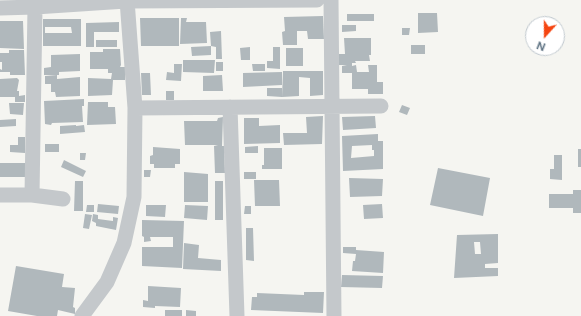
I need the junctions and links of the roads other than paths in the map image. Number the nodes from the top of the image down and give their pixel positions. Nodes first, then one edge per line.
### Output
1 (16, 0) edge
2 (126, 0) edge
3 (302, 0) edge
4 (317, 0) edge
5 (331, 0) edge
6 (35, 7) junction
7 (0, 8) edge
8 (332, 106) junction
9 (381, 106) dead end
10 (230, 107) junction
11 (135, 108) junction
12 (0, 195) edge
13 (32, 196) junction
14 (63, 199) dead end
15 (82, 316) edge
16 (237, 316) edge
17 (334, 316) edge

1 - 6 street
2 - 3 street
2 - 6 street
2 - 11 street
3 - 4 street
5 - 8 street
6 - 7 street
6 - 13 street
8 - 9 street
8 - 10 street
8 - 17 street
10 - 11 street
10 - 16 street
11 - 15 street
12 - 13 street
13 - 14 street

